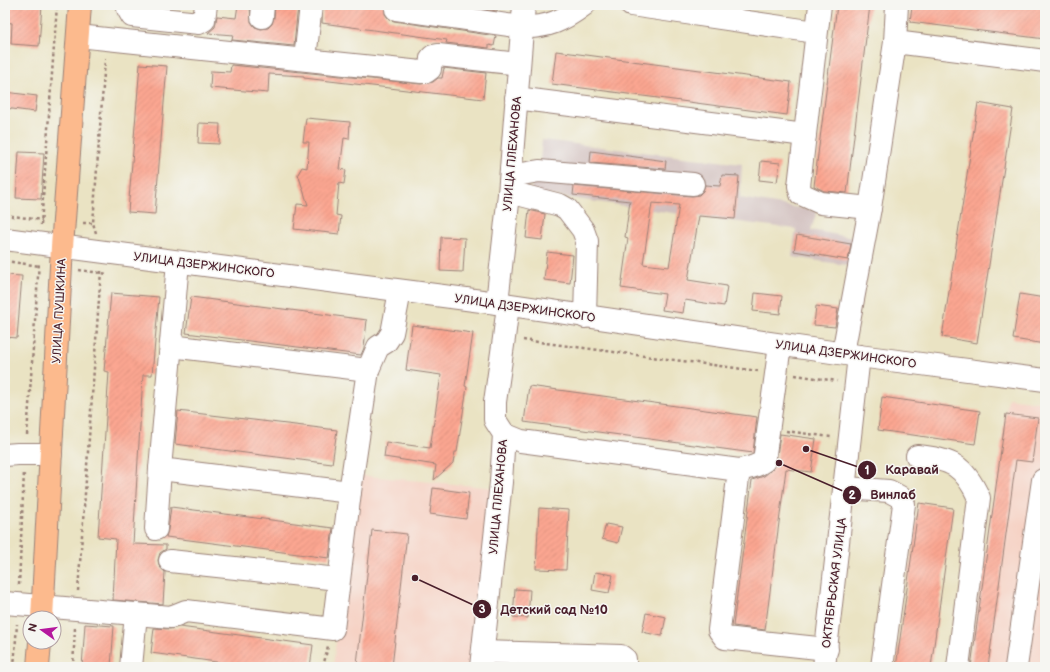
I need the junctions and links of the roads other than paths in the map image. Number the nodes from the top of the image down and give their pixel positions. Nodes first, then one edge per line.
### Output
1 (80, 5) edge
2 (128, 5) edge
3 (206, 5) edge
4 (311, 5) edge
5 (524, 5) edge
6 (584, 5) edge
7 (631, 5) edge
8 (820, 5) edge
9 (897, 5) edge
10 (396, 9) dead end
11 (178, 21) junction
12 (522, 27) junction
13 (816, 32) junction
14 (78, 36) junction
15 (895, 42) junction
16 (175, 45) junction
17 (305, 59) junction
18 (1045, 61) edge
19 (519, 64) junction
20 (516, 98) junction
21 (805, 135) junction
22 (510, 183) junction
23 (693, 184) dead end
24 (870, 208) junction
25 (5, 239) edge
26 (62, 247) junction
27 (178, 262) junction
28 (400, 291) junction
29 (502, 304) junction
30 (585, 317) junction
31 (780, 345) junction
32 (171, 346) junction
33 (851, 355) junction
34 (368, 370) junction
35 (1045, 380) edge
36 (504, 434) junction
37 (51, 454) junction
38 (15, 455) edge
39 (917, 456) dead end
40 (160, 469) junction
41 (739, 470) junction
42 (1043, 480) dead end
43 (845, 488) junction
44 (350, 492) junction
45 (156, 529) dead end
46 (170, 561) dead end
47 (338, 579) junction
48 (12, 603) edge
49 (36, 610) edge
50 (43, 610) edge
51 (62, 611) edge
52 (136, 614) junction
53 (39, 650) edge
54 (825, 658) edge
55 (482, 659) edge
56 (38, 667) edge
57 (130, 667) edge
58 (625, 667) edge
59 (882, 667) edge
60 (958, 667) edge
61 (1016, 667) edge

1 - 14 main road, УЛИЦА ПУШКИНА
2 - 11 street
3 - 11 street
4 - 17 street
5 - 12 street, УЛИЦА ПЛЕХАНОВА
6 - 12 street
7 - 13 street
8 - 13 street
9 - 15 street, ОКТЯБРЬСКАЯ УЛИЦА
10 - 12 street
11 - 16 street
12 - 19 street, УЛИЦА ПЛЕХАНОВА
13 - 21 street
14 - 16 street
14 - 26 main road, УЛИЦА ПУШКИНА
15 - 18 street
15 - 24 street, ОКТЯБРЬСКАЯ УЛИЦА
16 - 17 street
17 - 19 street
19 - 20 street, УЛИЦА ПЛЕХАНОВА
20 - 21 street
20 - 22 street, УЛИЦА ПЛЕХАНОВА
21 - 24 street
22 - 23 street
22 - 29 street, УЛИЦА ПЛЕХАНОВА
22 - 30 street
24 - 33 street, ОКТЯБРЬСКАЯ УЛИЦА
25 - 26 street, УЛИЦА ДЗЕРЖИНСКОГО
26 - 27 street, УЛИЦА ДЗЕРЖИНСКОГО
26 - 37 main road, УЛИЦА ПУШКИНА
27 - 28 street, УЛИЦА ДЗЕРЖИНСКОГО
27 - 32 street
28 - 29 street, УЛИЦА ДЗЕРЖИНСКОГО
28 - 34 street
29 - 30 street, УЛИЦА ДЗЕРЖИНСКОГО
29 - 36 street, УЛИЦА ПЛЕХАНОВА
30 - 31 street, УЛИЦА ДЗЕРЖИНСКОГО
31 - 33 street, УЛИЦА ДЗЕРЖИНСКОГО
31 - 41 street
32 - 34 street
32 - 40 street
33 - 35 street, УЛИЦА ДЗЕРЖИНСКОГО
33 - 43 street, ОКТЯБРЬСКАЯ УЛИЦА
34 - 44 street
36 - 41 street
36 - 55 street, УЛИЦА ПЛЕХАНОВА
37 - 38 street
37 - 50 main road, УЛИЦА ПУШКИНА
39 - 60 street
40 - 44 street
40 - 45 street
41 - 54 street
42 - 61 street
43 - 54 street, ОКТЯБРЬСКАЯ УЛИЦА
43 - 59 street
44 - 47 street
46 - 47 street
47 - 52 street
48 - 49 street
51 - 52 street
52 - 57 street
53 - 56 main road
55 - 58 street

